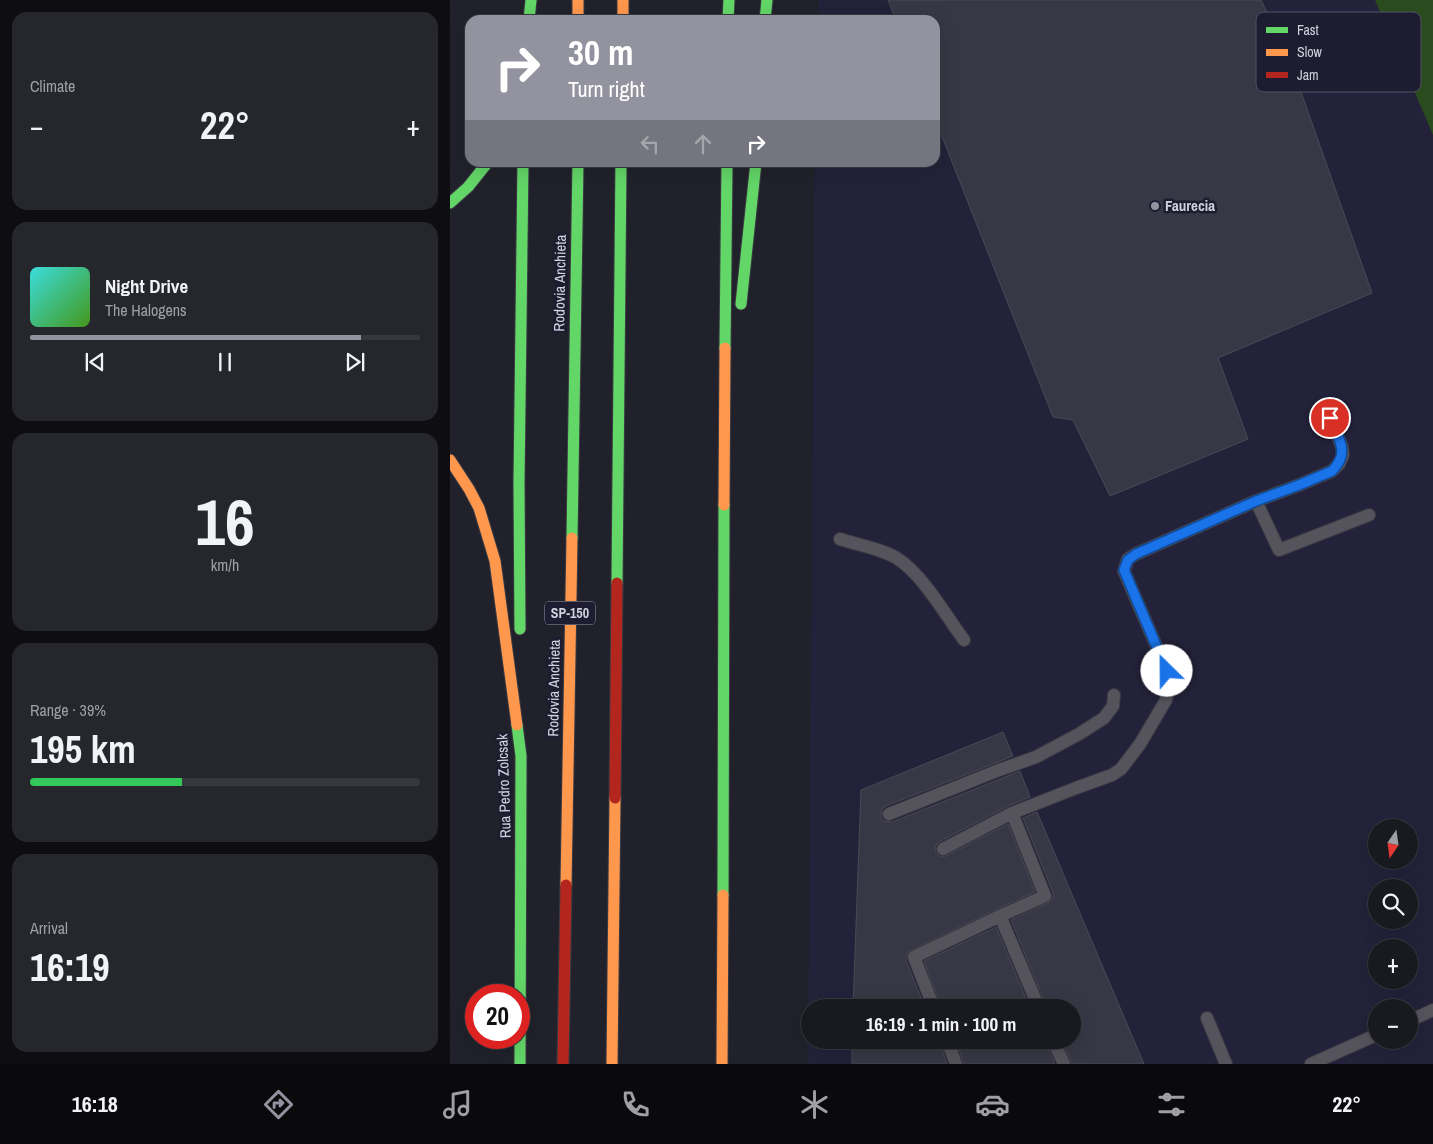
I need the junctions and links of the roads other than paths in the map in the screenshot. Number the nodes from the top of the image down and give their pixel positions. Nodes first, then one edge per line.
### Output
1 (531, 0) edge
2 (578, 0) edge
3 (623, 0) edge
4 (728, 0) edge
5 (767, 0) edge
6 (530, 15) edge
7 (578, 15) edge
8 (623, 15) edge
9 (728, 15) edge
10 (766, 15) edge
11 (484, 167) edge
12 (523, 167) edge
13 (578, 167) edge
14 (621, 167) edge
15 (727, 167) edge
16 (755, 167) edge
17 (450, 203) edge
18 (740, 318) dead end
19 (737, 348) dead end
20 (1330, 418) dead end
21 (450, 460) edge
22 (724, 464) junction
23 (1256, 501) junction
24 (1369, 515) dead end
25 (840, 539) dead end
26 (520, 639) dead end
27 (964, 640) dead end
28 (520, 668) dead end
29 (1114, 695) dead end
30 (521, 756) junction
31 (1012, 813) junction
32 (889, 814) dead end
33 (944, 849) dead end
34 (1000, 916) junction
35 (930, 999) edge
36 (1035, 999) edge
37 (1433, 1010) edge
38 (1418, 1017) edge
39 (1207, 1018) dead end
40 (1368, 1039) edge
41 (950, 1049) edge
42 (1057, 1049) edge
43 (1224, 1062) edge
44 (520, 1064) edge
45 (563, 1064) edge
46 (612, 1064) edge
47 (722, 1064) edge
48 (956, 1064) edge
49 (1064, 1064) edge
50 (1311, 1064) edge

1 - 6 main road
2 - 7 main road
3 - 8 main road
4 - 9 main road
5 - 10 main road
11 - 17 main road
12 - 26 main road
13 - 45 main road, Rodovia Anchieta / SP-150
14 - 46 main road, SP-150
15 - 22 main road
16 - 18 main road
19 - 22 main road
20 - 23 lane
21 - 30 main road, Rua Pedro Zolcsak
22 - 47 main road
23 - 24 lane
23 - 31 lane
25 - 27 lane
28 - 30 main road
29 - 32 lane
30 - 44 main road, Rua Pedro Zolcsak
31 - 33 lane
31 - 34 lane
34 - 35 lane
34 - 36 lane
37 - 38 lane
39 - 43 lane
40 - 50 lane
41 - 48 lane
42 - 49 lane

